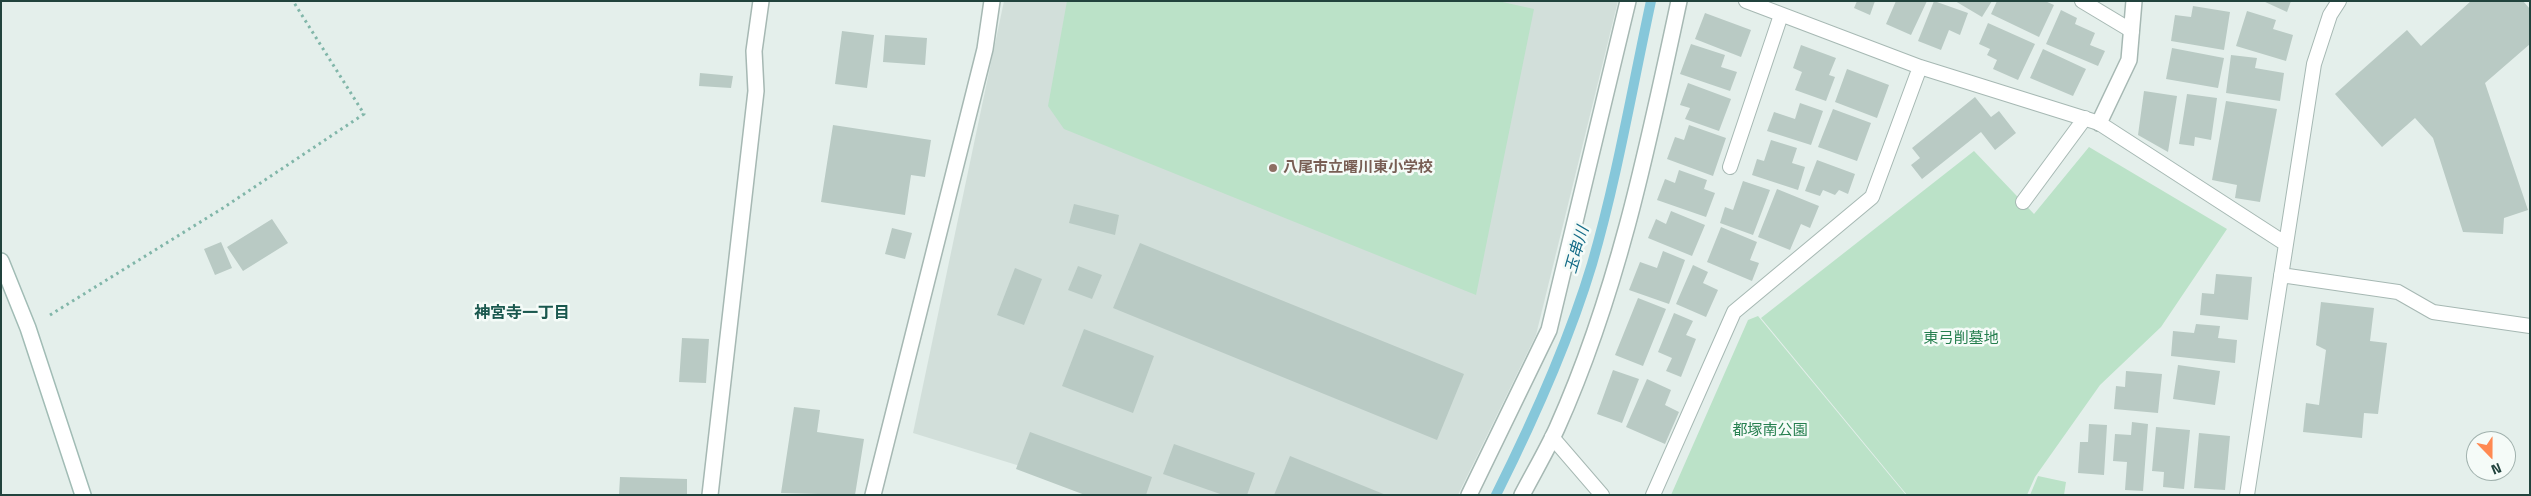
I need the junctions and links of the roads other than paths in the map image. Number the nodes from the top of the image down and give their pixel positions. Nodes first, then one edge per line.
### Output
1 (761, 1) edge
2 (992, 1) edge
3 (1628, 1) edge
4 (1679, 1) edge
5 (1746, 1) edge
6 (2082, 1) edge
7 (2134, 1) edge
8 (2339, 1) edge
9 (1780, 15) junction
10 (2132, 31) junction
11 (1920, 67) junction
12 (2092, 121) junction
13 (1730, 167) dead end
14 (2023, 202) dead end
15 (2286, 244) junction
16 (1, 261) edge
17 (2282, 275) junction
18 (2530, 326) edge
19 (1552, 437) junction
20 (83, 495) edge
21 (710, 495) edge
22 (872, 495) edge
23 (1469, 495) edge
24 (1522, 495) edge
25 (1602, 495) edge
26 (1653, 495) edge
27 (2247, 495) edge

1 - 21 street
2 - 22 street
3 - 23 street
4 - 19 street
5 - 9 lane
6 - 10 lane
7 - 10 street
8 - 15 lane
9 - 11 lane
9 - 13 lane
10 - 12 street
11 - 12 lane
11 - 26 lane
12 - 14 lane
12 - 15 lane
15 - 17 lane
16 - 20 street
17 - 18 lane
17 - 27 lane
19 - 24 street
19 - 25 lane

